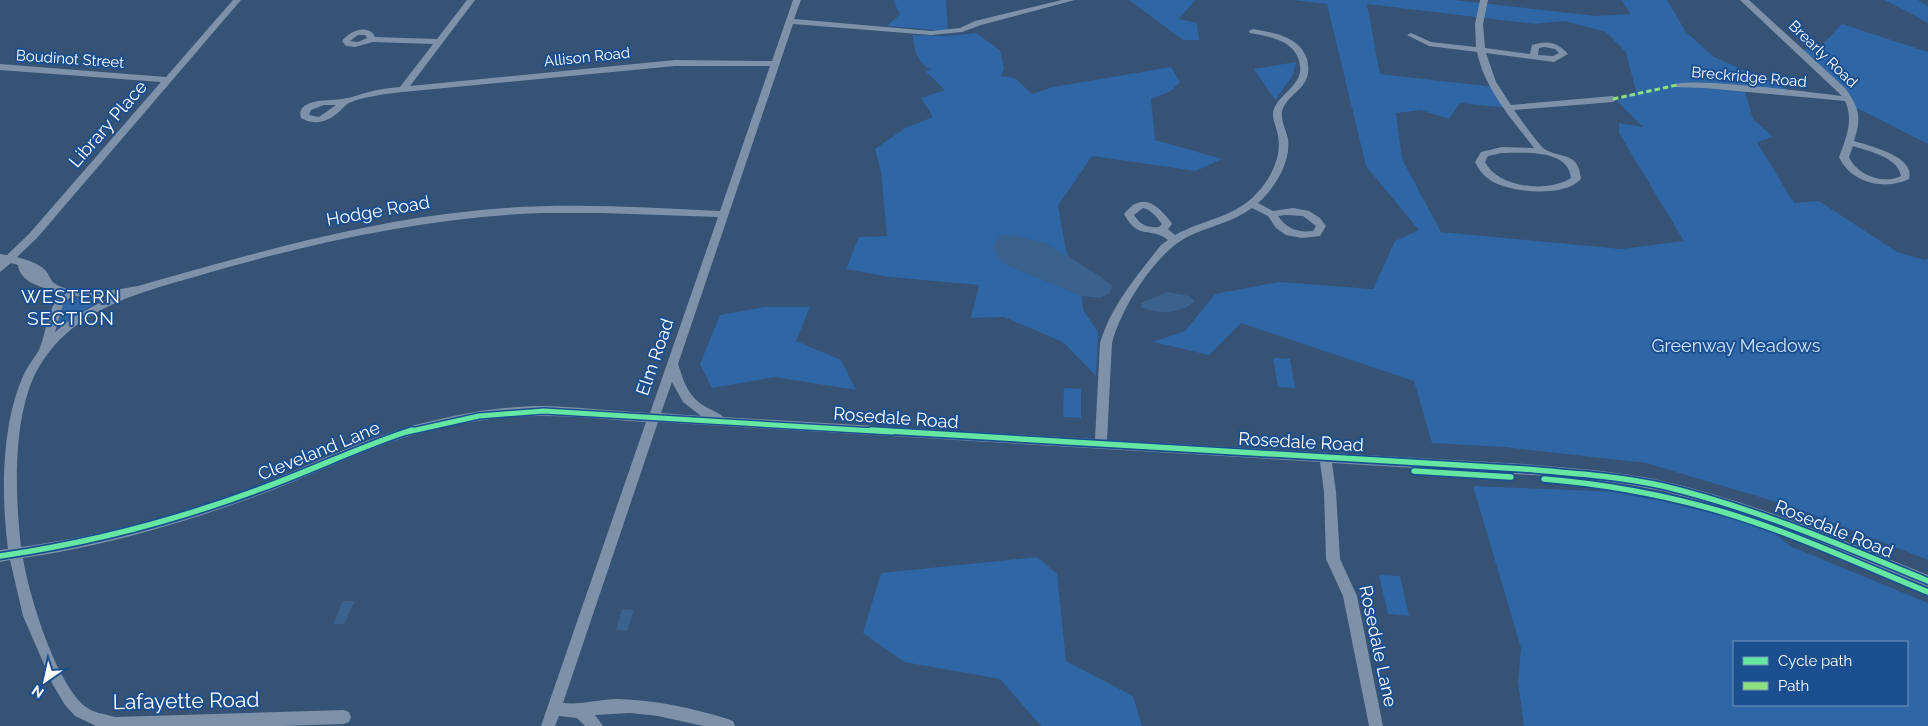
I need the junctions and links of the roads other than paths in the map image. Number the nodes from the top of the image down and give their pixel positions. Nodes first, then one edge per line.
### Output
1 (237, 0) edge
2 (471, 0) edge
3 (797, 0) edge
4 (1071, 0) edge
5 (1484, 0) edge
6 (1744, 0) edge
7 (790, 21) junction
8 (1253, 31) dead end
9 (1411, 35) dead end
10 (371, 38) dead end
11 (438, 42) junction
12 (1479, 50) junction
13 (1534, 56) dead end
14 (774, 64) junction
15 (0, 67) edge
16 (168, 80) junction
17 (1677, 85) dead end
18 (402, 89) junction
19 (1614, 99) dead end
20 (1849, 99) junction
21 (343, 102) dead end
22 (1509, 108) junction
23 (1849, 142) junction
24 (1541, 151) junction
25 (1252, 204) junction
26 (724, 214) junction
27 (1272, 214) dead end
28 (1162, 230) dead end
29 (1174, 239) junction
30 (5, 258) edge
31 (0, 268) edge
32 (138, 290) junction
33 (68, 292) junction
34 (42, 354) junction
35 (673, 364) junction
36 (654, 418) junction
37 (734, 423) junction
38 (1101, 445) junction
39 (1325, 457) junction
40 (15, 554) junction
41 (0, 556) edge
42 (1928, 581) edge
43 (554, 709) junction
44 (580, 711) junction
45 (344, 718) dead end
46 (94, 723) edge
47 (548, 726) edge
48 (596, 726) edge
49 (728, 726) edge
50 (1376, 726) edge

1 - 16 street, Library Place
2 - 11 street
3 - 7 street, Elm Road
4 - 7 street
5 - 12 street
6 - 20 street, Brearly Road
7 - 14 street, Elm Road
8 - 25 street
9 - 12 street
10 - 11 street
11 - 18 street
12 - 13 street
12 - 22 street
14 - 18 street, Allison Road
14 - 26 street, Elm Road
15 - 16 street, Boudinot Street
16 - 30 street, Library Place
17 - 20 street, Breckridge Road
18 - 21 street, Allison Road
19 - 22 street
20 - 23 street, Brearly Road
22 - 24 street
23 - 23 street, Brearly Road
24 - 24 street
25 - 27 street
25 - 29 street
26 - 32 street, Hodge Road
26 - 35 street, Elm Road
28 - 29 street
29 - 38 street
30 - 31 street, Library Place
30 - 33 street, Hodge Road
32 - 33 street, Hodge Road
32 - 34 street, Lafayette Road
33 - 34 street, Lafayette Road
34 - 40 street, Lafayette Road
35 - 36 street, Elm Road
35 - 37 street
36 - 37 street, Rosedale Road
36 - 40 street, Cleveland Lane
36 - 43 street, Elm Road
37 - 38 street, Rosedale Road
38 - 39 street, Rosedale Road
39 - 42 street, Rosedale Road
39 - 50 street, Rosedale Lane
40 - 41 street, Cleveland Lane
40 - 46 street, Lafayette Road
43 - 44 street
43 - 47 street, Elm Road
44 - 48 street
44 - 49 street
45 - 46 street, Lafayette Road

